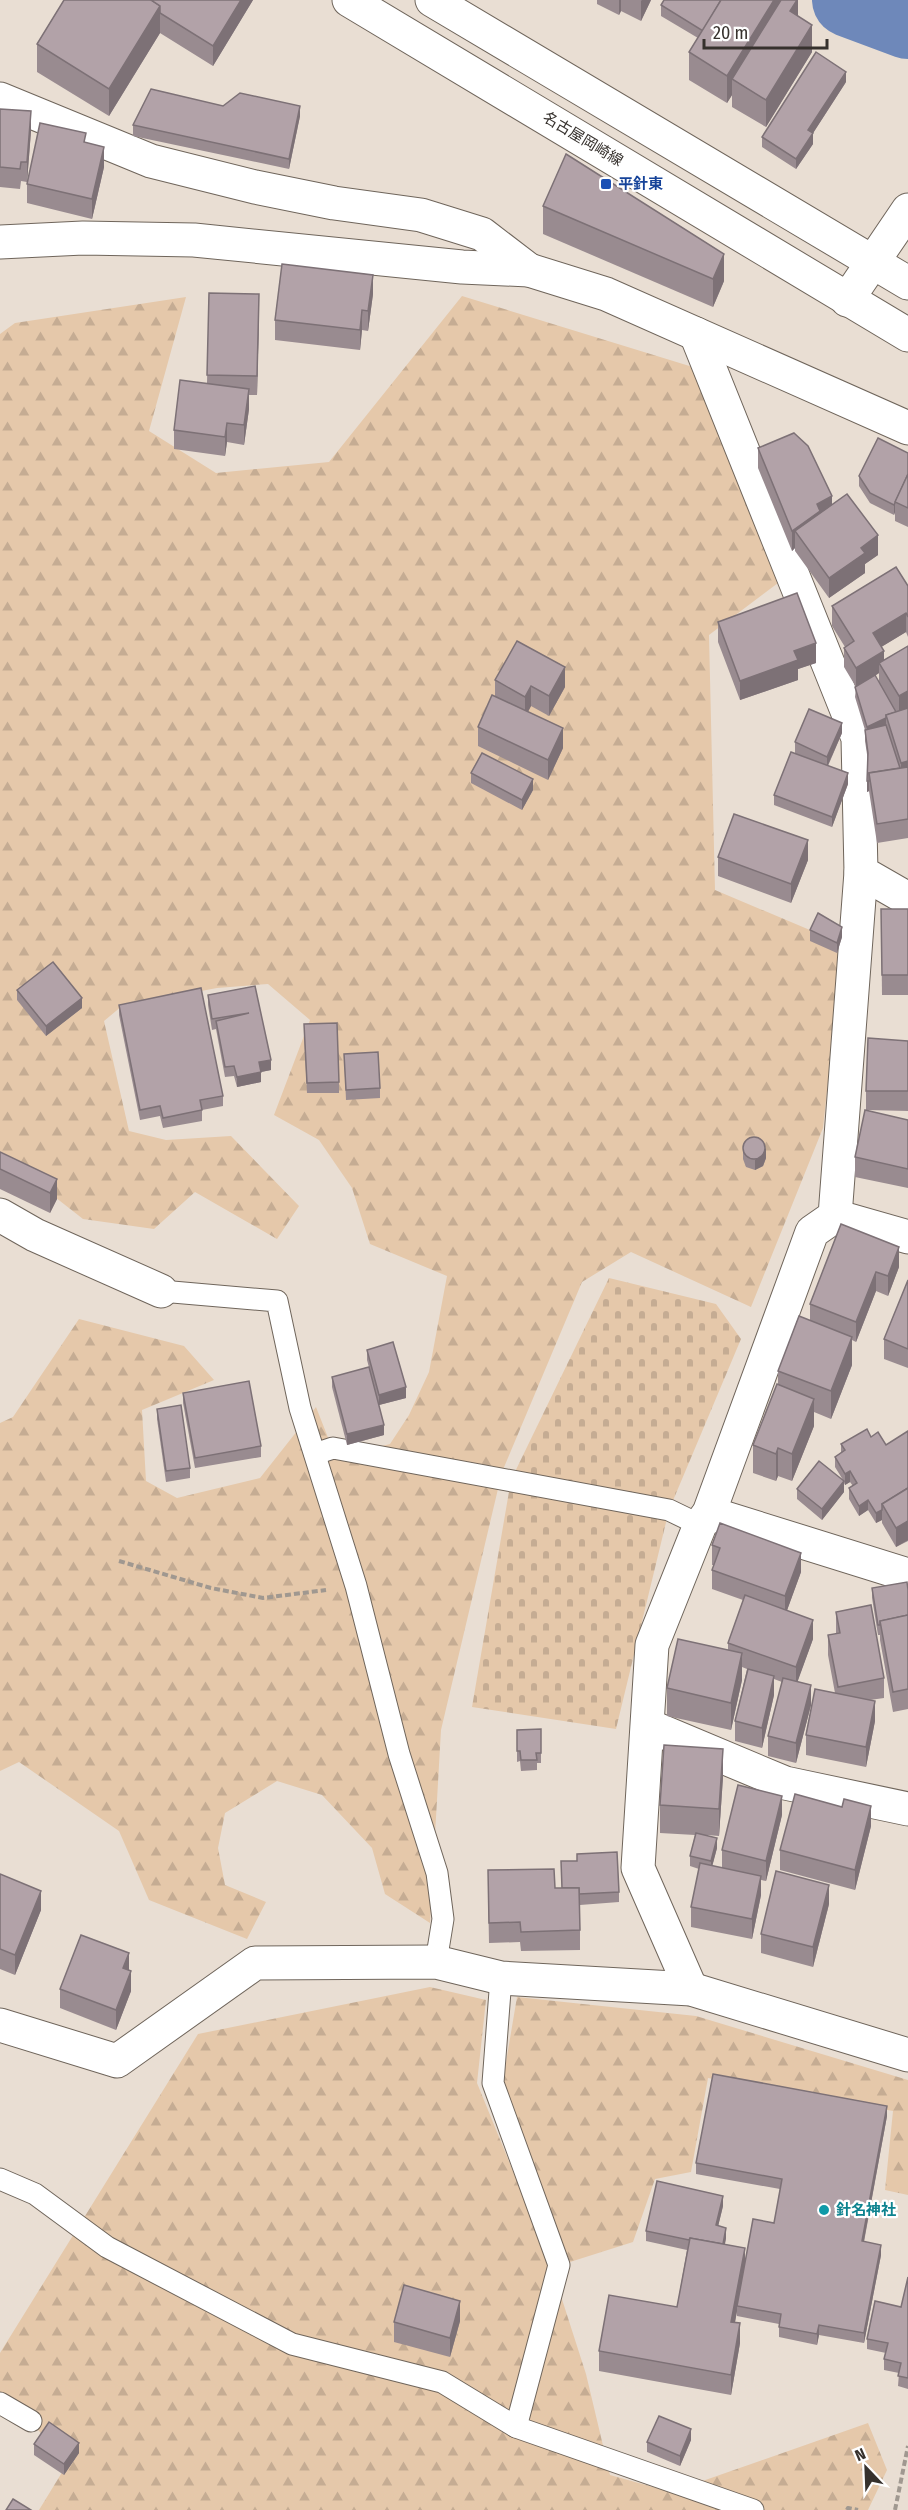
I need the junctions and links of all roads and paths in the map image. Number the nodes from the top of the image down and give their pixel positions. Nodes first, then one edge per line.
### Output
1 (349, 0) edge
2 (432, 0) edge
3 (0, 99) edge
4 (908, 210) edge
5 (0, 242) edge
6 (874, 262) junction
7 (529, 270) junction
8 (908, 283) edge
9 (848, 300) junction
10 (696, 334) junction
11 (908, 335) edge
12 (908, 428) edge
13 (861, 872) junction
14 (908, 900) edge
15 (0, 1215) edge
16 (835, 1216) junction
17 (908, 1237) edge
18 (160, 1291) joint
19 (315, 1454) junction
20 (704, 1519) junction
21 (118, 1561) dead end
22 (908, 1575) edge
23 (356, 1586) junction
24 (649, 1726) junction
25 (908, 1809) edge
26 (436, 1962) junction
27 (501, 1977) junction
28 (691, 1989) junction
29 (0, 2025) edge
30 (908, 2055) edge
31 (0, 2179) edge
32 (0, 2403) edge
33 (31, 2421) dead end
34 (516, 2427) junction
35 (908, 2446) edge
36 (753, 2510) edge
37 (847, 2510) edge
38 (858, 2510) edge
39 (895, 2510) edge

1 - 9 street, 名古屋岡崎線
2 - 6 street
3 - 7 street
4 - 6 street
5 - 7 street
6 - 8 street
6 - 9 street
7 - 10 street
9 - 11 street, 名古屋岡崎線
10 - 12 street
10 - 13 street
13 - 14 street
13 - 16 street
15 - 18 street
16 - 17 street
16 - 20 street
18 - 19 lane
19 - 20 lane
19 - 23 lane
20 - 22 street
20 - 24 street
21 - 23 path
23 - 26 lane
24 - 25 street
24 - 28 street
26 - 27 street
26 - 29 street
27 - 28 street
27 - 34 lane
28 - 30 street
31 - 34 lane
32 - 33 lane
34 - 36 lane
35 - 39 path
37 - 38 path

